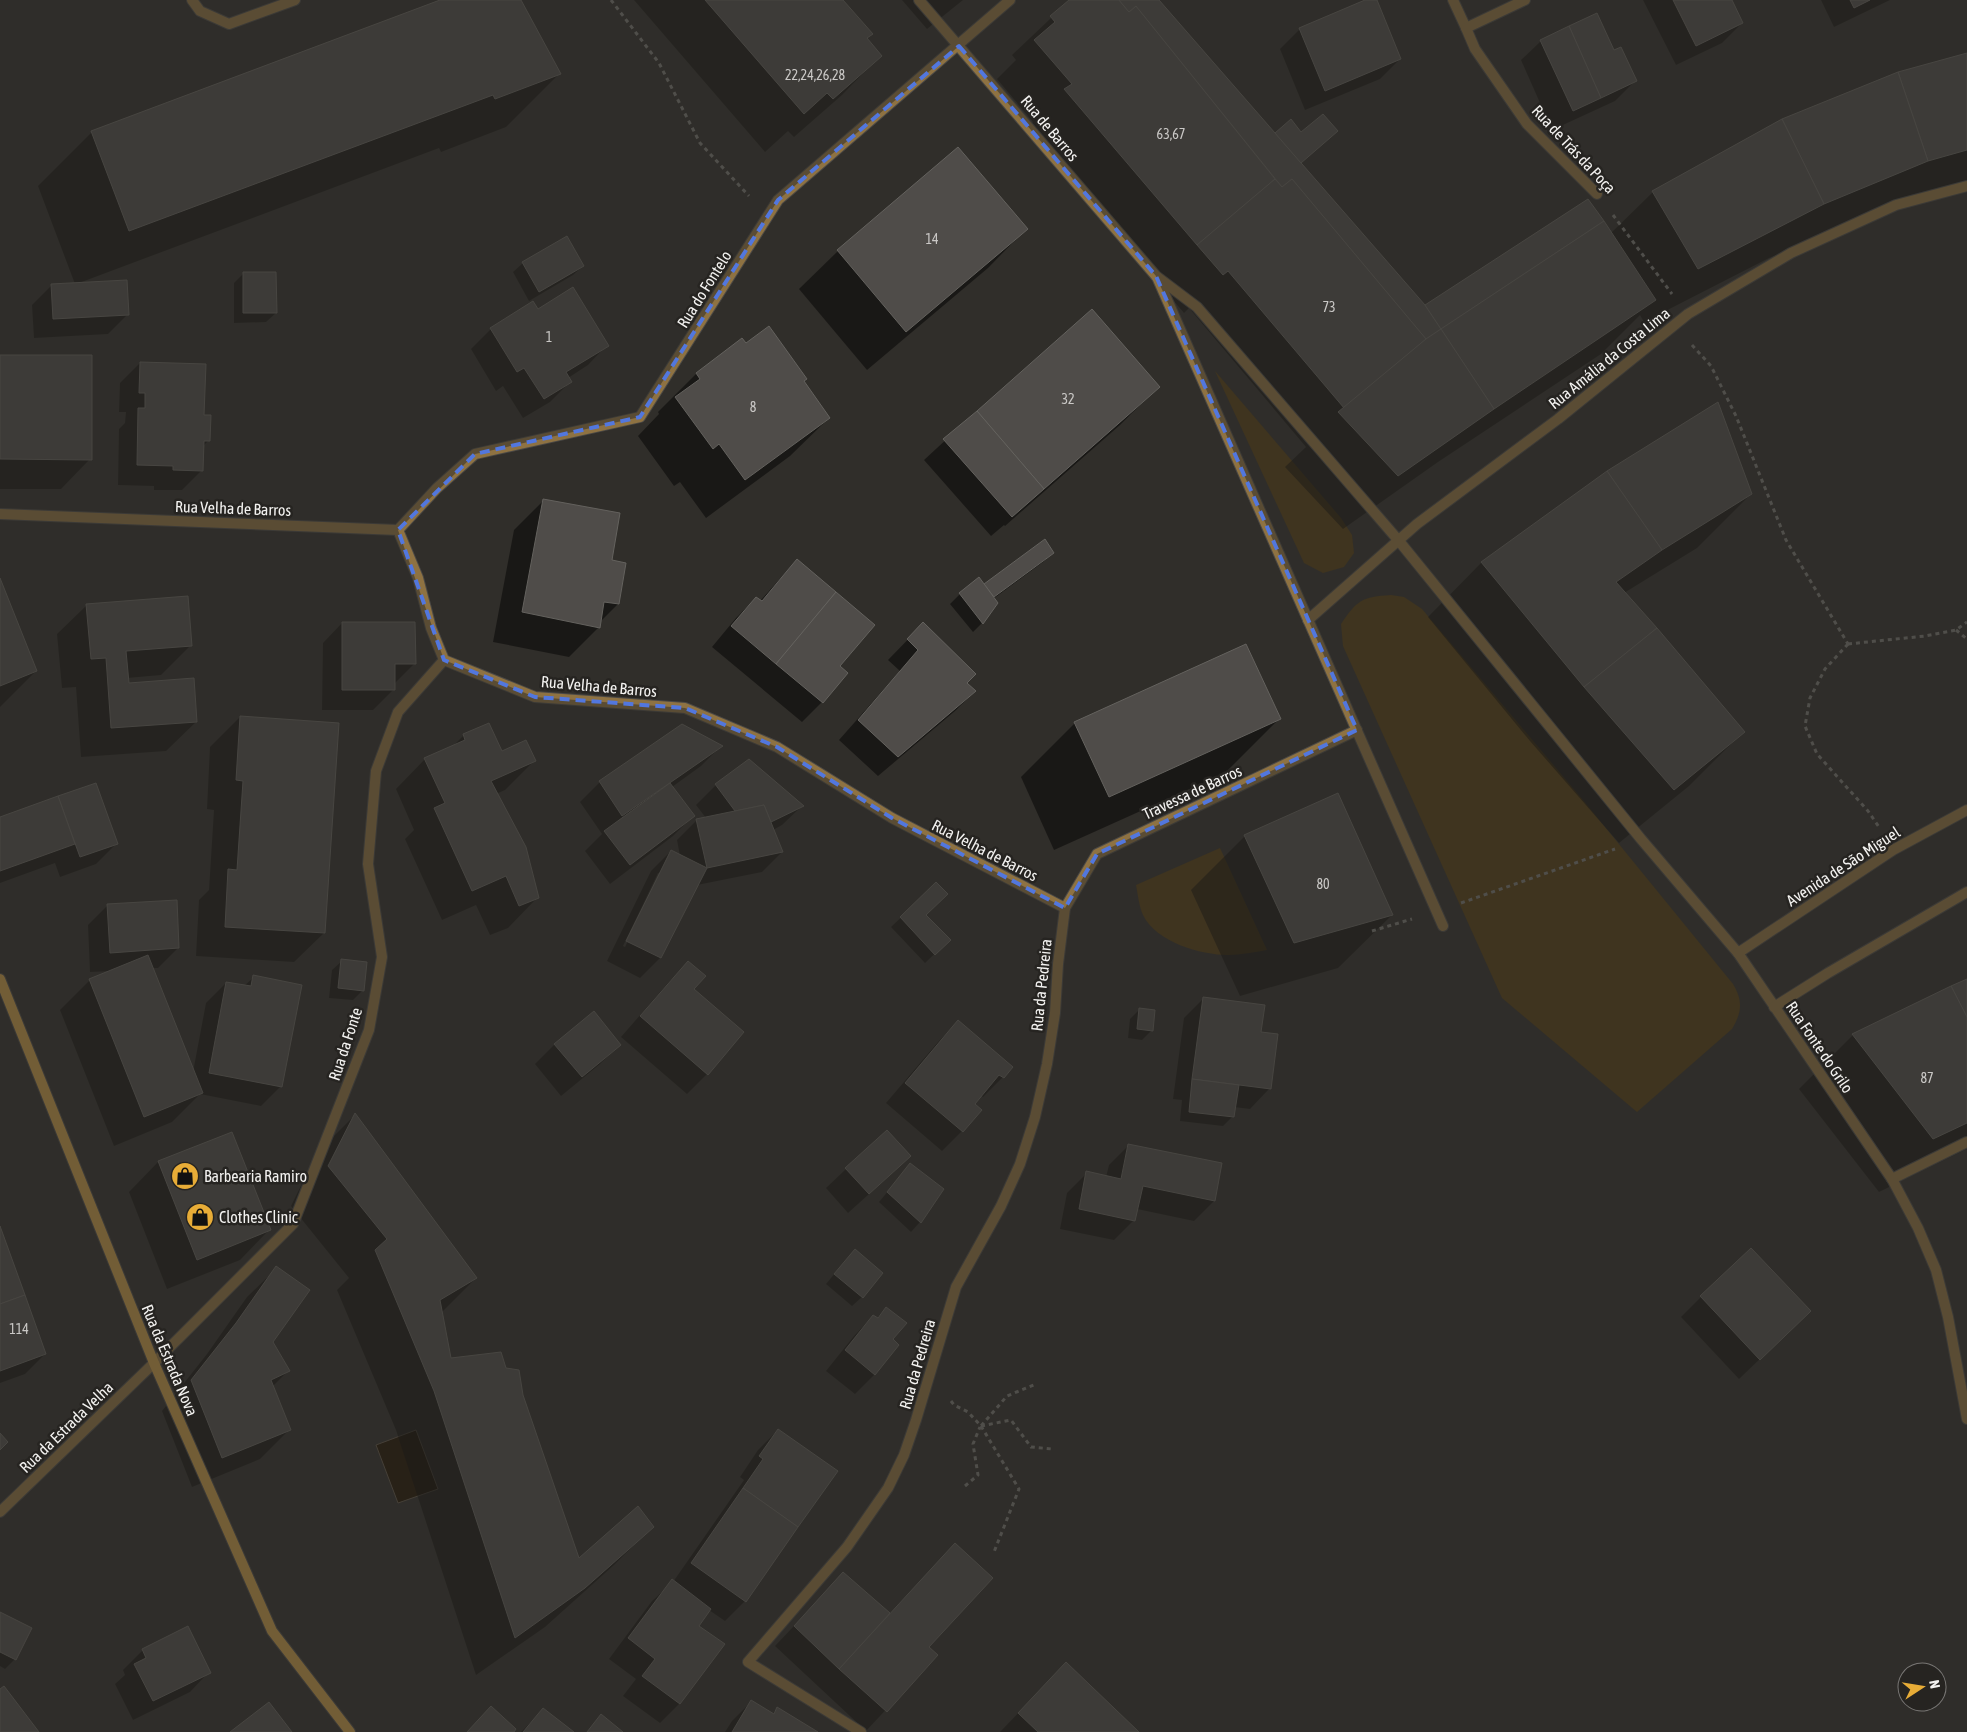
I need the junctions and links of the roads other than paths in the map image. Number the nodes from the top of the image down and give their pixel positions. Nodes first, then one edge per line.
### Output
1 (192, 0) edge
2 (295, 0) edge
3 (919, 0) edge
4 (1010, 0) edge
5 (1453, 0) edge
6 (1525, 0) edge
7 (1466, 28) junction
8 (959, 46) junction
9 (1967, 186) edge
10 (1597, 194) road end
11 (1156, 276) junction
12 (0, 514) edge
13 (398, 530) junction
14 (1399, 541) junction
15 (1308, 620) junction
16 (444, 660) junction
17 (1357, 730) junction
18 (1967, 810) edge
19 (1967, 892) edge
20 (1065, 908) junction
21 (1443, 926) dead end
22 (1738, 953) junction
23 (0, 979) edge
24 (1774, 1007) junction
25 (1967, 1142) edge
26 (1892, 1179) junction
27 (154, 1363) junction
28 (1967, 1419) edge
29 (0, 1512) edge
30 (350, 1732) edge
31 (861, 1732) edge

1 - 2 street
3 - 8 street, Rua de Barros
4 - 8 street, Rua do Fontelo
5 - 7 street
6 - 7 street
7 - 10 street, Rua de Trás da Poça
8 - 11 street, Rua de Barros
8 - 13 street, Rua do Fontelo
9 - 14 street, Rua Amália da Costa Lima
11 - 14 street, Rua Fonte do Grilo
11 - 15 street
12 - 13 street, Rua Velha de Barros
13 - 16 street
14 - 15 street, Rua Amália da Costa Lima
14 - 22 street, Rua Fonte do Grilo
15 - 17 street
16 - 20 street, Rua Velha de Barros
16 - 27 street, Rua da Fonte
17 - 20 street, Travessa de Barros
17 - 21 street
18 - 22 street, Avenida de São Miguel
19 - 24 street
20 - 31 street, Rua da Pedreira
22 - 24 street, Rua Fonte do Grilo
23 - 27 main road, Rua da Estrada Nova
24 - 26 street, Rua Fonte do Grilo
25 - 26 street
26 - 28 street, Rua Fonte do Grilo
27 - 29 street, Rua da Estrada Velha
27 - 30 main road, Rua da Estrada Nova

